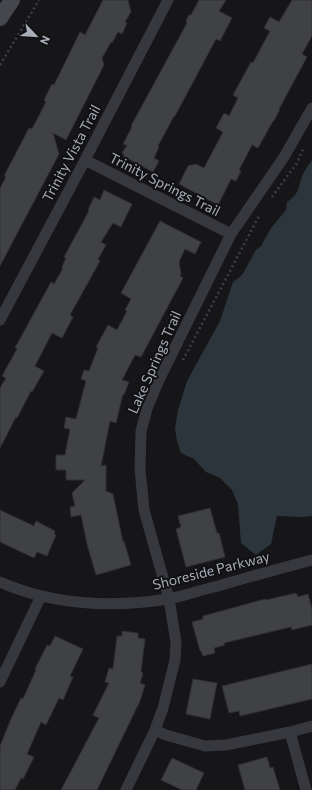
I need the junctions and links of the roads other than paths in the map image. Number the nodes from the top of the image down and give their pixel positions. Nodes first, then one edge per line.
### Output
1 (12, 0) edge
2 (168, 0) edge
3 (0, 18) edge
4 (312, 108) edge
5 (86, 160) junction
6 (231, 234) junction
7 (0, 320) edge
8 (312, 560) edge
9 (0, 582) edge
10 (41, 596) junction
11 (168, 599) junction
12 (0, 682) edge
13 (312, 726) edge
14 (155, 730) junction
15 (290, 732) junction
16 (126, 790) edge
17 (306, 790) edge

1 - 3 main road
2 - 5 street, Trinity Vista Trail
4 - 6 street, Lake Springs Trail
5 - 6 street, Trinity Springs Trail
5 - 7 street, Trinity Vista Trail
6 - 11 street, Lake Springs Trail
8 - 11 street, Shoreside Parkway
9 - 10 street, Shoreside Parkway
10 - 11 street, Shoreside Parkway
10 - 12 street
11 - 14 street, Lake Springs Trail
13 - 15 street
14 - 15 street
14 - 16 street, Lake Springs Trail
15 - 17 street

